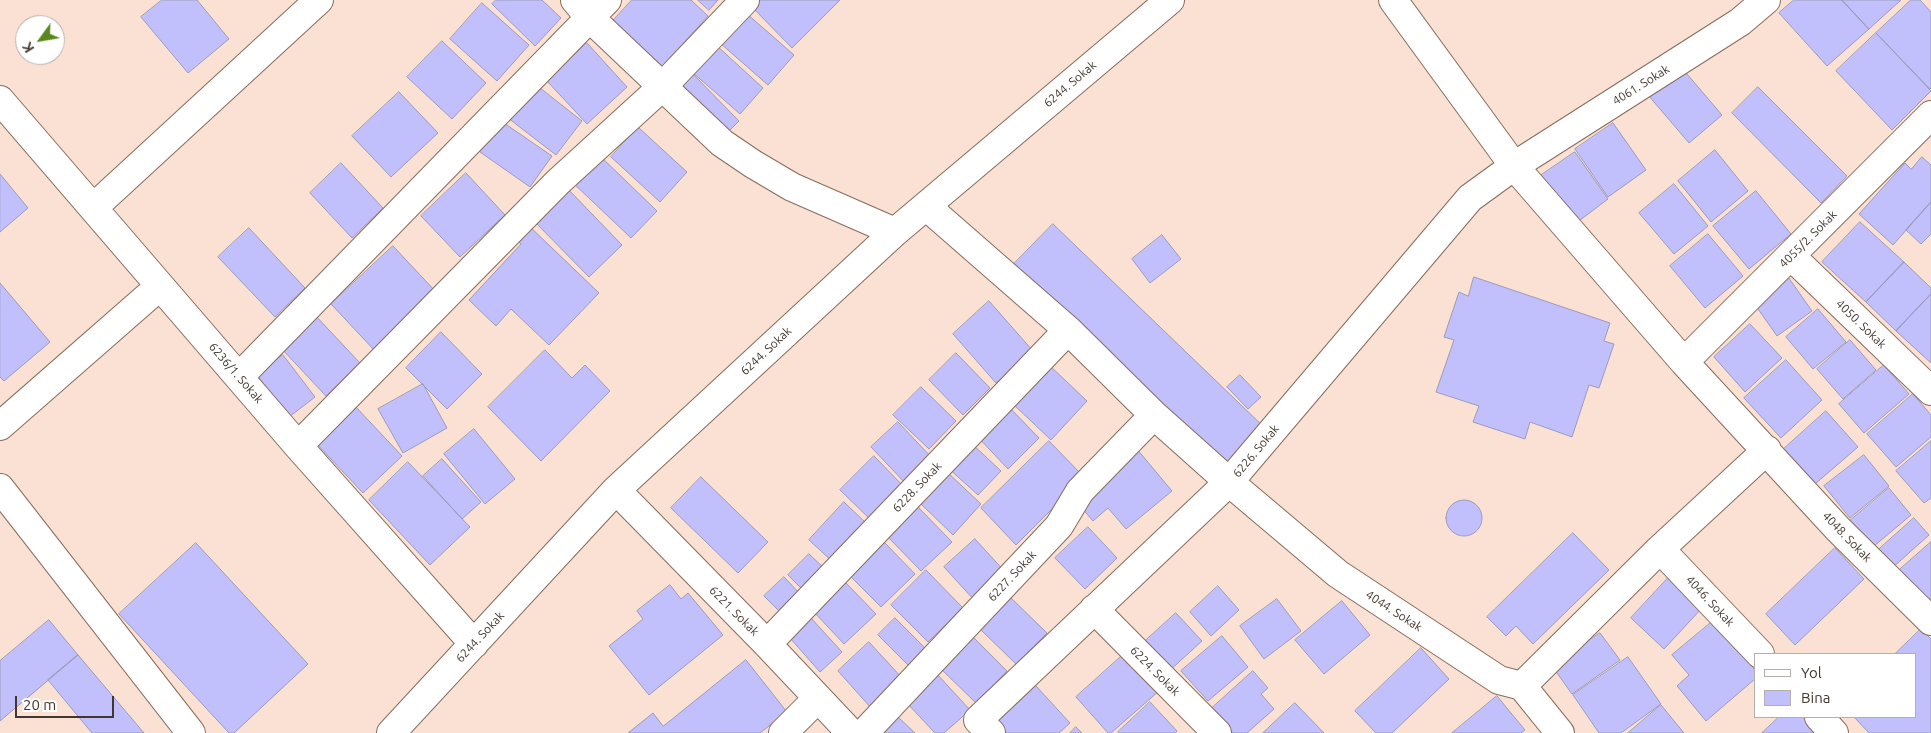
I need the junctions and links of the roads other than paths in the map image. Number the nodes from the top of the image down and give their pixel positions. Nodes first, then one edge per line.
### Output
1 (319, 0) edge
2 (745, 0) edge
3 (1170, 0) edge
4 (1393, 0) edge
5 (1766, 0) edge
6 (591, 6) edge
7 (662, 86) junction
8 (0, 100) edge
9 (1927, 128) edge
10 (1514, 166) junction
11 (926, 206) junction
12 (93, 208) junction
13 (895, 232) junction
14 (1791, 256) junction
15 (160, 286) junction
16 (1068, 330) junction
17 (1684, 362) junction
18 (239, 377) junction
19 (1931, 391) edge
20 (1154, 415) junction
21 (0, 426) edge
22 (298, 446) junction
23 (1767, 450) junction
24 (1230, 482) junction
25 (0, 488) edge
26 (616, 490) junction
27 (1660, 549) junction
28 (1094, 609) junction
29 (1931, 621) edge
30 (474, 644) junction
31 (767, 644) junction
32 (1759, 653) edge
33 (1522, 686) junction
34 (817, 699) junction
35 (1820, 718) edge
36 (984, 726) edge
37 (191, 733) edge
38 (391, 733) edge
39 (784, 733) edge
40 (850, 733) edge
41 (864, 733) edge
42 (1217, 733) edge
43 (1560, 733) edge
44 (1834, 733) edge

1 - 12 street
2 - 7 street
3 - 11 street, 6244. Sokak
4 - 10 street, 4048. Sokak
5 - 10 street, 4061. Sokak
6 - 7 street
6 - 18 street
7 - 13 street
7 - 22 street
8 - 12 street, 6236/1. Sokak
9 - 14 street, 4055/2. Sokak
10 - 17 street, 4048. Sokak
10 - 24 street, 6226. Sokak
11 - 13 street, 6244. Sokak
11 - 16 street, 4044. Sokak
12 - 15 street, 6236/1. Sokak
13 - 26 street, 6244. Sokak
14 - 17 street, 4055/2. Sokak
14 - 19 street, 4050. Sokak
15 - 18 street, 6236/1. Sokak
15 - 21 street
16 - 20 street, 4044. Sokak
16 - 31 street, 6228. Sokak
17 - 23 street, 4048. Sokak
18 - 22 street, 6236/1. Sokak
20 - 24 street, 4044. Sokak
20 - 41 street, 6227. Sokak
22 - 30 street, 6236/1. Sokak
23 - 27 street
23 - 29 street, 4048. Sokak
24 - 28 street, 6226. Sokak
24 - 33 street, 4044. Sokak
25 - 37 street
26 - 30 street, 6244. Sokak
26 - 31 street, 6221. Sokak
27 - 32 street, 4046. Sokak
27 - 33 street
28 - 36 street, 6226. Sokak
28 - 42 street, 6224. Sokak
30 - 38 street, 6244. Sokak
31 - 34 street, 6221. Sokak
33 - 43 street
34 - 39 street
34 - 40 street, 6221. Sokak
35 - 44 street

